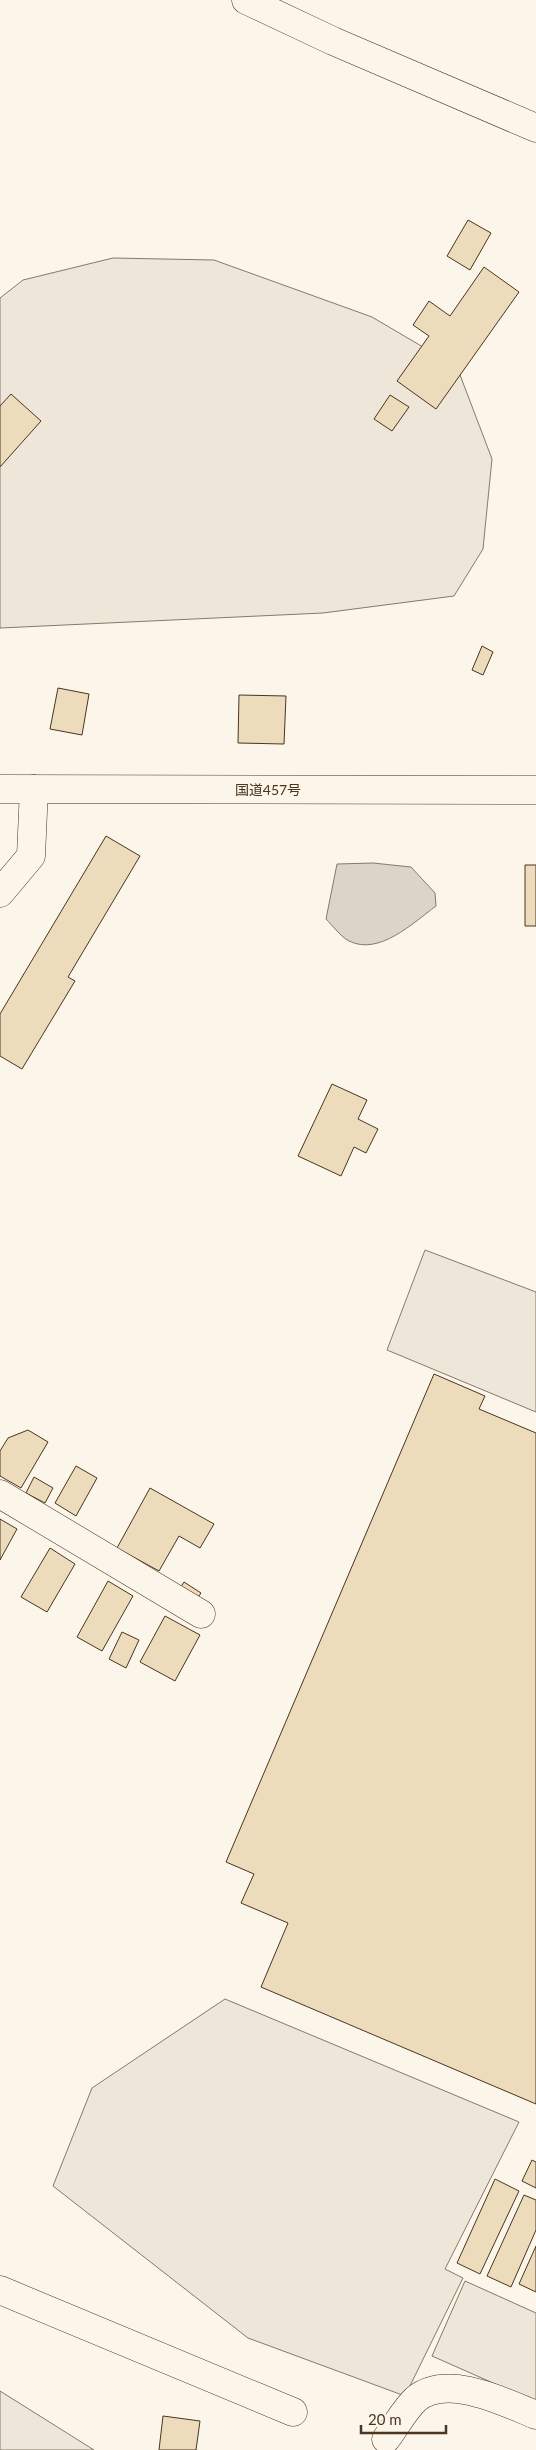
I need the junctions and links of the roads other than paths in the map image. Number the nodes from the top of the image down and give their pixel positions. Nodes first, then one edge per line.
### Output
1 (246, 0) edge
2 (536, 128) edge
3 (0, 789) edge
4 (34, 789) junction
5 (536, 790) edge
6 (0, 892) edge
7 (0, 1494) edge
8 (200, 1614) dead end
9 (0, 2290) edge
10 (293, 2412) dead end
11 (536, 2415) edge
12 (386, 2439) dead end

1 - 2 main road
3 - 4 main road, 国道457号
4 - 5 main road, 国道457号
4 - 6 main road
7 - 8 main road
9 - 10 main road
11 - 12 main road

